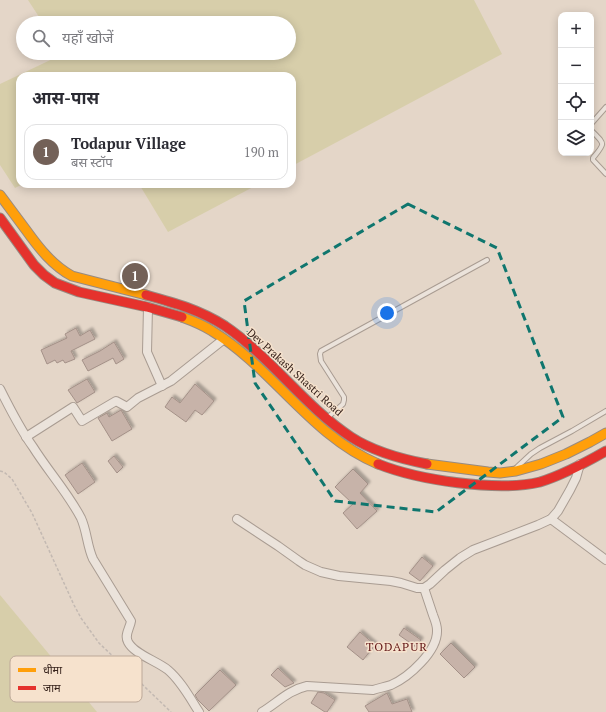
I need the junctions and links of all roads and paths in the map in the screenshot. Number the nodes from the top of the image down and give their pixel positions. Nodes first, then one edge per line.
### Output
1 (606, 107) edge
2 (594, 121) edge
3 (594, 133) edge
4 (606, 174) edge
5 (0, 195) edge
6 (0, 218) edge
7 (487, 260) dead end
8 (148, 308) junction
9 (224, 339) junction
10 (162, 386) junction
11 (0, 389) edge
12 (606, 411) edge
13 (327, 418) junction
14 (606, 433) edge
15 (26, 437) junction
16 (580, 447) junction
17 (606, 451) edge
18 (583, 463) junction
19 (0, 471) edge
20 (511, 472) junction
21 (237, 519) dead end
22 (551, 519) junction
23 (606, 560) edge
24 (424, 588) junction
25 (113, 656) edge
26 (142, 684) edge
27 (171, 712) edge
28 (199, 712) edge
29 (262, 712) edge

1 - 2 lane
3 - 4 lane
5 - 13 street, Dev Prakash Shastri Road
6 - 8 street, Dev Prakash Shastri Road
7 - 13 lane
8 - 9 street, Dev Prakash Shastri Road
8 - 10 street
9 - 10 street
9 - 18 street, Dev Prakash Shastri Road
10 - 15 street
11 - 15 street
12 - 20 lane
13 - 20 street, Dev Prakash Shastri Road
14 - 16 street, Dev Prakash Shastri Road
15 - 28 street
16 - 18 street
16 - 20 street, Dev Prakash Shastri Road
17 - 18 street, Dev Prakash Shastri Road
18 - 22 street
19 - 25 path
21 - 24 street
22 - 23 street
22 - 24 street
24 - 29 street
26 - 27 path

